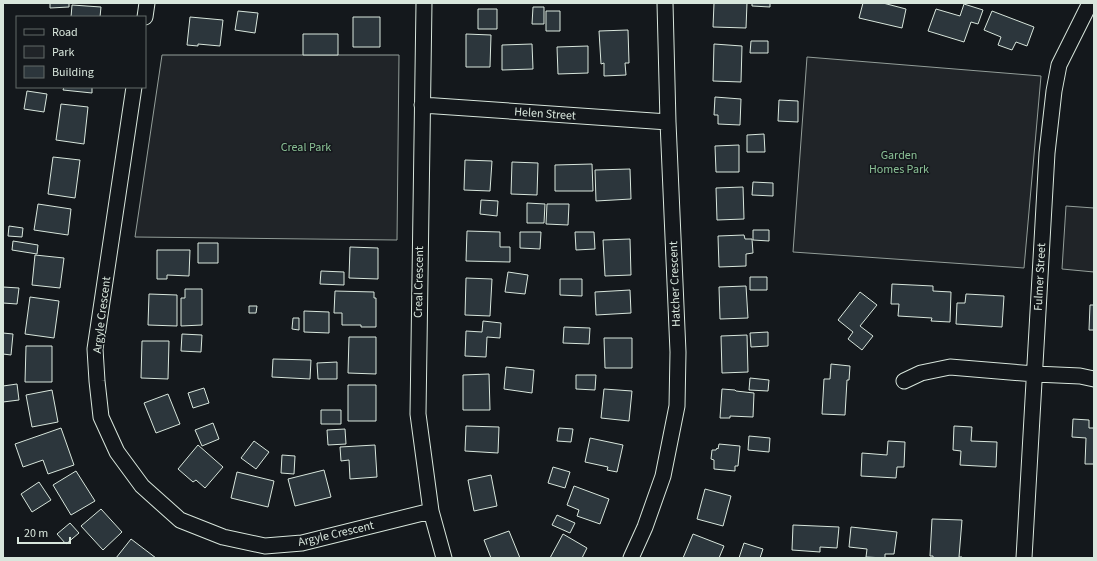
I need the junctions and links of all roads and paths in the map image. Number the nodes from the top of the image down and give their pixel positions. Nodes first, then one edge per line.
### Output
1 (147, 3) edge
2 (424, 3) edge
3 (665, 3) edge
4 (1085, 4) edge
5 (145, 16) edge
6 (134, 88) edge
7 (422, 105) junction
8 (668, 122) junction
9 (1035, 374) junction
10 (1094, 379) edge
11 (904, 381) dead end
12 (431, 511) junction
13 (444, 558) edge
14 (631, 558) edge
15 (1024, 558) edge

1 - 5 street
2 - 7 street, Creal Crescent
3 - 8 street, Hatcher Crescent
4 - 9 street, Fulmer Street
6 - 12 street, Argyle Crescent
7 - 8 street, Helen Street
7 - 12 street, Creal Crescent
8 - 14 street, Hatcher Crescent
9 - 10 street
9 - 11 street
9 - 15 street, Fulmer Street
12 - 13 street, Creal Crescent

